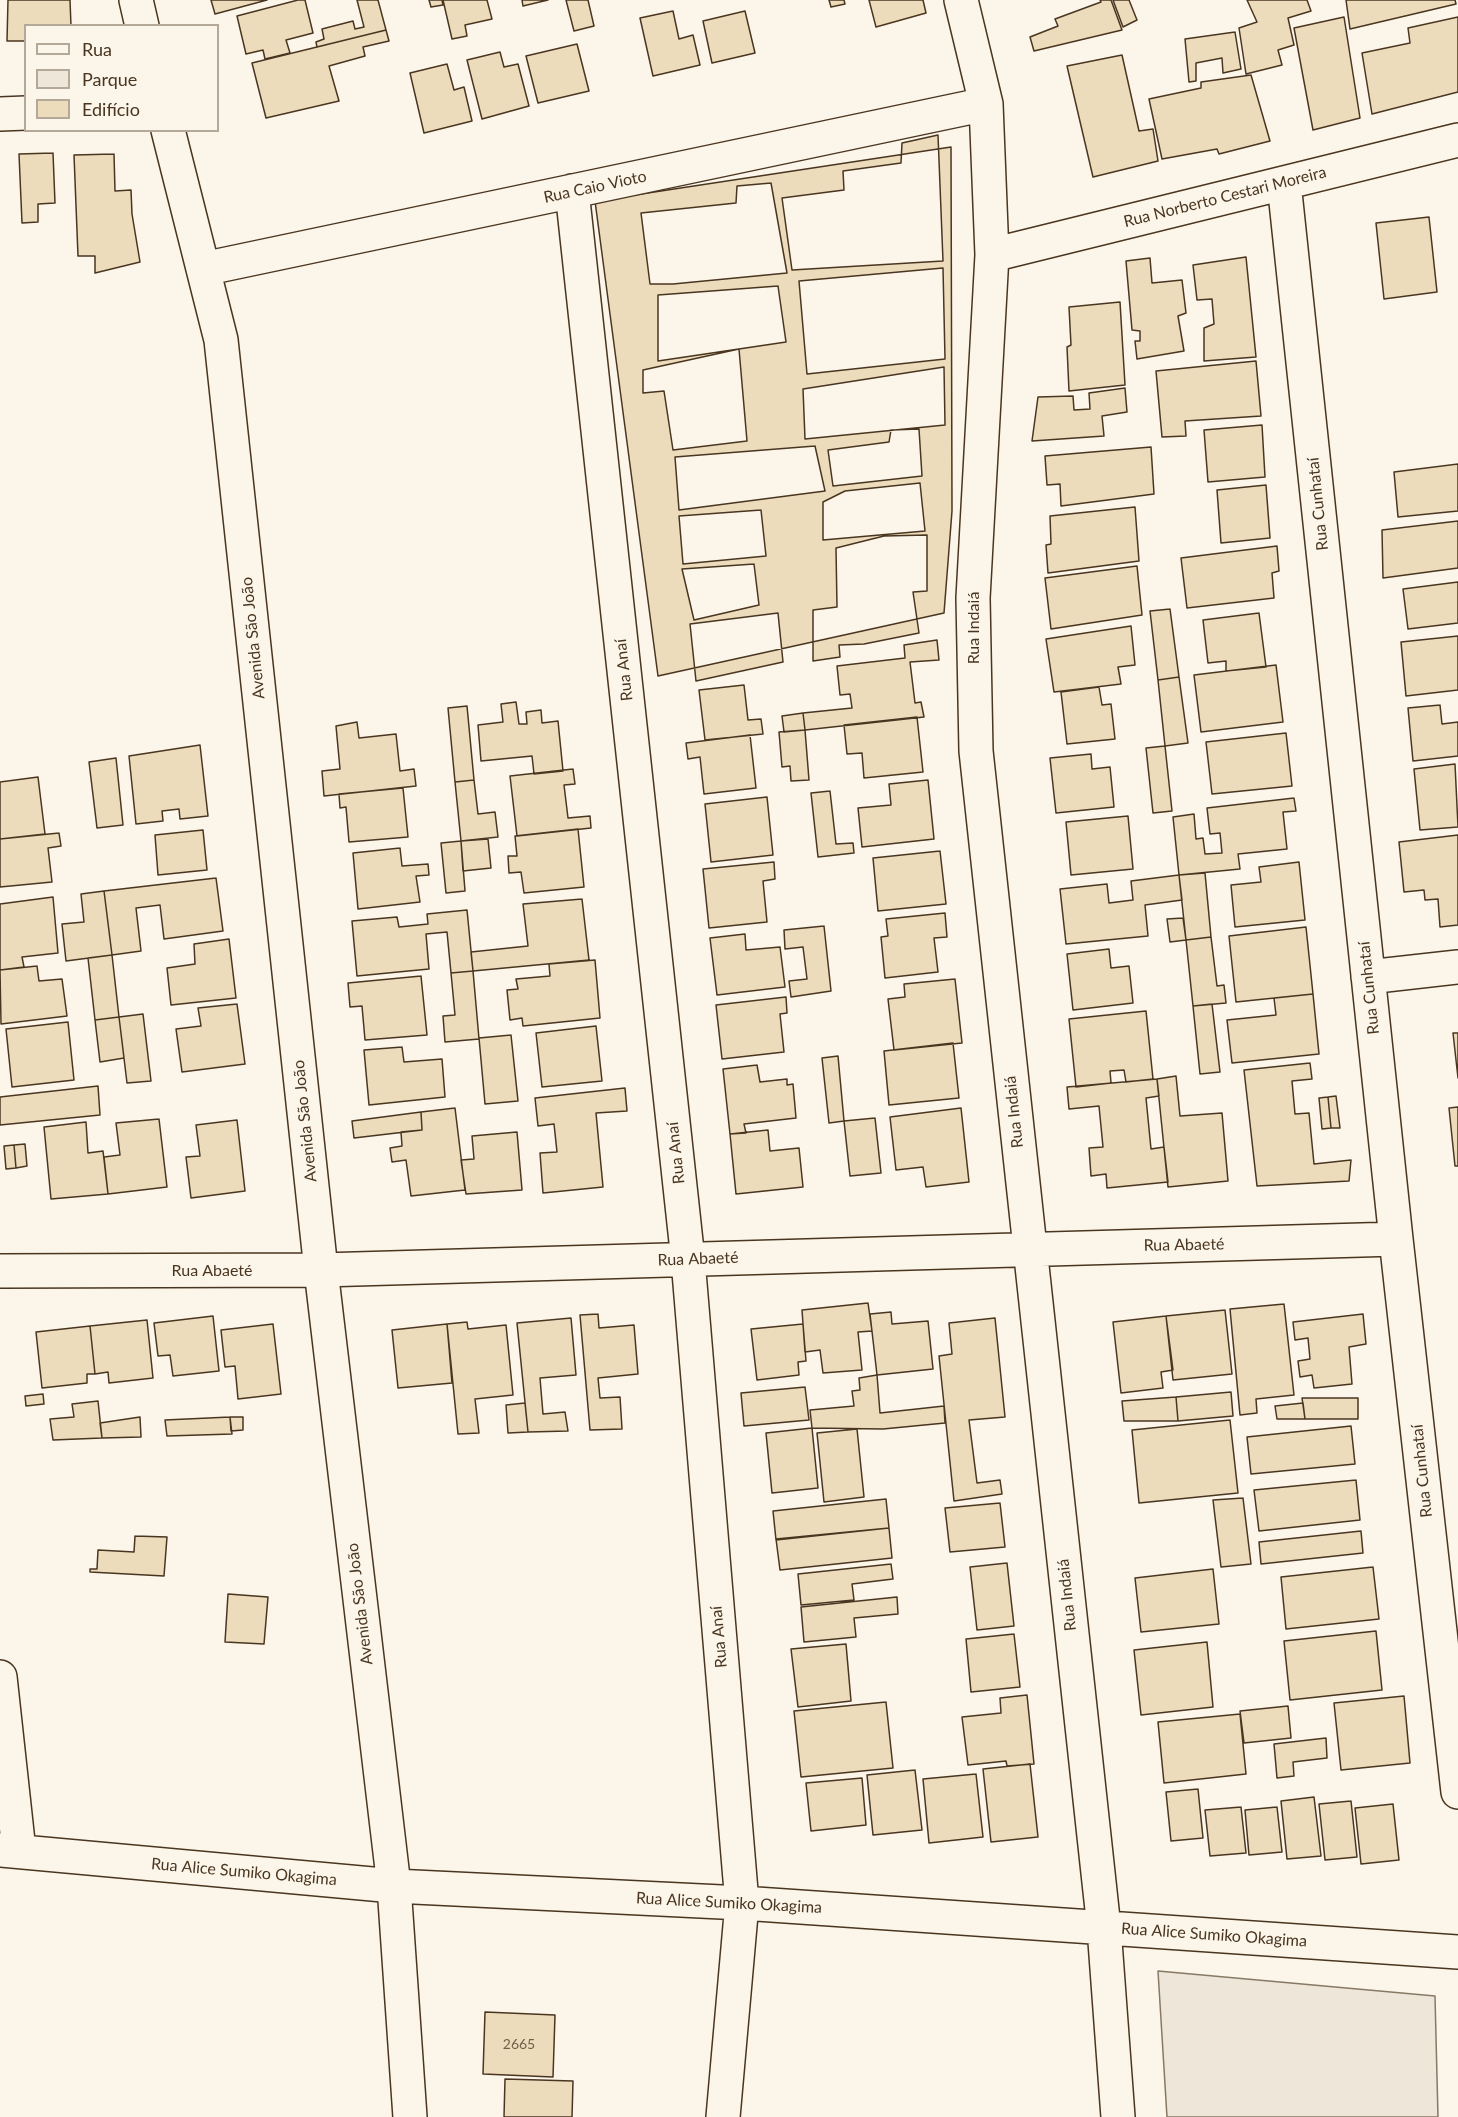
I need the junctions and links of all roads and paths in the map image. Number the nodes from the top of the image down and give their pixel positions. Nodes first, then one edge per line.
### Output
1 (136, 0) edge
2 (961, 0) edge
3 (142, 24) edge
4 (986, 104) junction
5 (24, 113) edge
6 (0, 114) edge
7 (169, 132) edge
8 (1458, 140) edge
9 (1284, 183) junction
10 (572, 191) junction
11 (992, 255) junction
12 (203, 269) junction
13 (1458, 967) edge
14 (1368, 977) junction
15 (1396, 1239) junction
16 (1029, 1249) junction
17 (688, 1260) junction
18 (321, 1270) junction
19 (0, 1271) edge
20 (0, 1677) edge
21 (1458, 1792) edge
22 (9, 1851) edge
23 (394, 1887) junction
24 (742, 1903) junction
25 (1104, 1928) junction
26 (1458, 1952) edge
27 (410, 2117) edge
28 (723, 2117) edge
29 (1118, 2117) edge

1 - 3 street
2 - 4 street, Rua Indaiá
4 - 10 street, Rua Caio Vioto
4 - 11 street, Rua Indaiá
5 - 6 street
7 - 12 street, Avenida São João
8 - 9 street, Rua Norberto Cestari Moreira
9 - 11 street, Rua Norberto Cestari Moreira
9 - 14 street, Rua Cunhataí
10 - 12 street, Rua Caio Vioto
10 - 17 street, Rua Anaí
11 - 16 street, Rua Indaiá
12 - 18 street, Avenida São João
13 - 14 street
14 - 15 street, Rua Cunhataí
15 - 16 street, Rua Abaeté
15 - 21 street, Rua Cunhataí
16 - 17 street, Rua Abaeté
16 - 25 street, Rua Indaiá
17 - 18 street, Rua Abaeté
17 - 24 street, Rua Anaí
18 - 19 street, Rua Abaeté
18 - 23 street, Avenida São João
20 - 22 street
22 - 23 street, Rua Alice Sumiko Okagima
23 - 24 street, Rua Alice Sumiko Okagima
23 - 27 street, Avenida São João
24 - 25 street, Rua Alice Sumiko Okagima
24 - 28 street, Rua Anaí
25 - 26 street, Rua Alice Sumiko Okagima
25 - 29 street, Rua Indaiá

